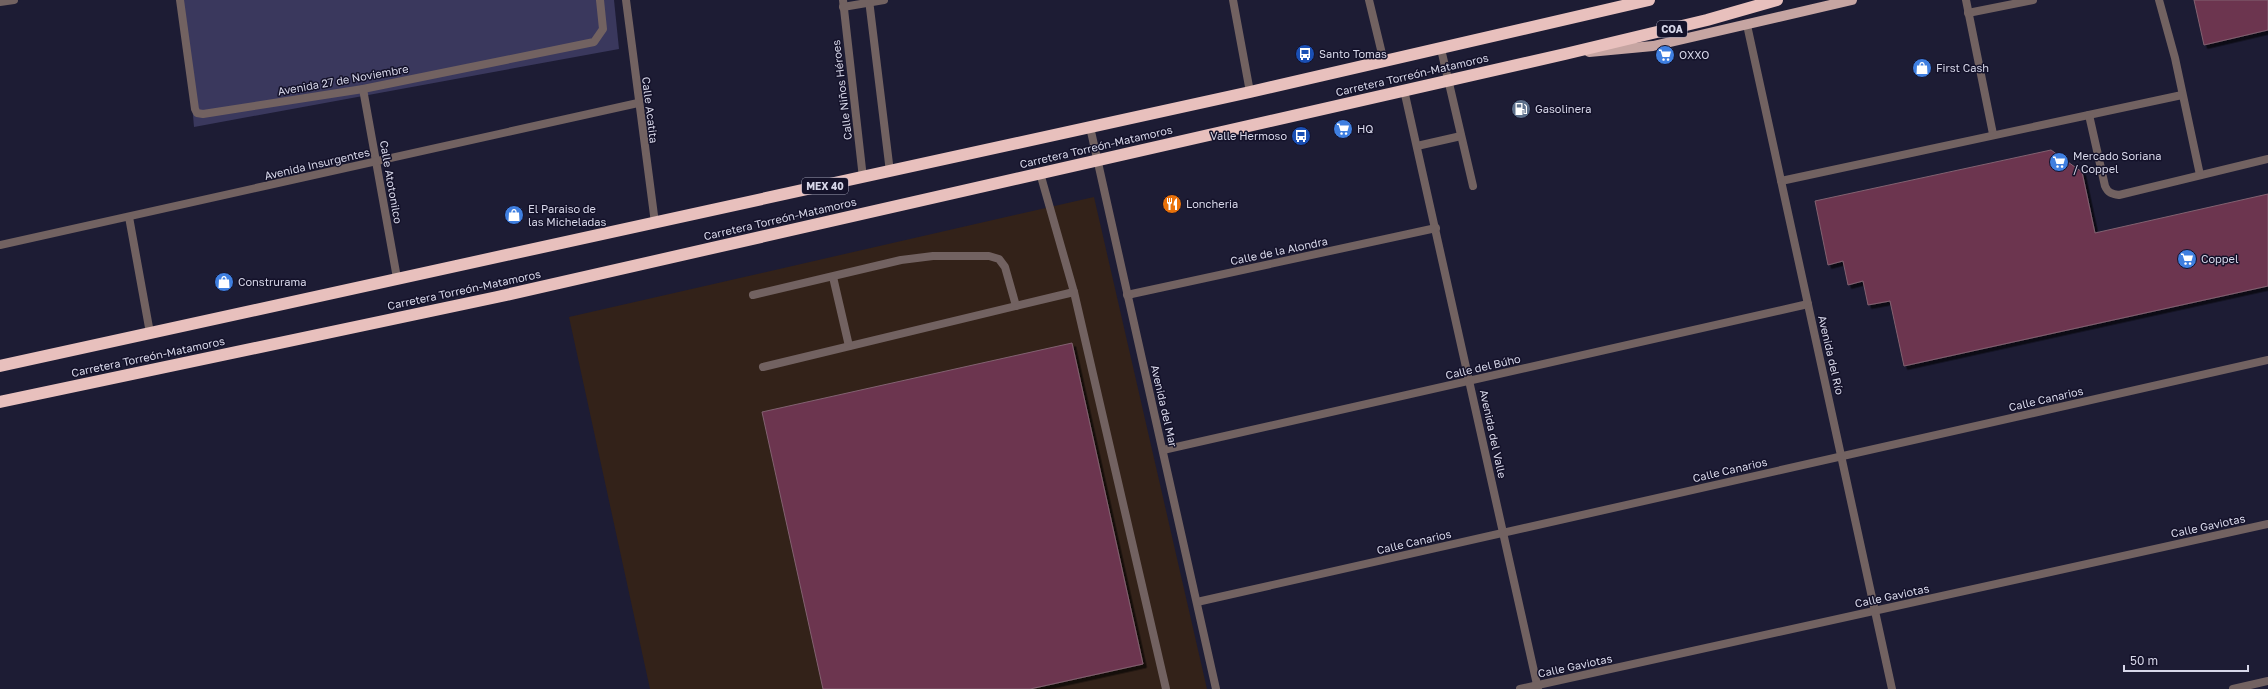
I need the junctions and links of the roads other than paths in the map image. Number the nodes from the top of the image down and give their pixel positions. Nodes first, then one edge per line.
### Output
1 (14, 0) edge
2 (180, 0) edge
3 (600, 0) edge
4 (626, 0) edge
5 (884, 0) edge
6 (1233, 0) edge
7 (1369, 0) edge
8 (1649, 0) edge
9 (1777, 0) edge
10 (1852, 0) edge
11 (1966, 0) edge
12 (2033, 0) edge
13 (2159, 0) edge
14 (869, 1) edge
15 (0, 2) edge
16 (843, 3) edge
17 (1968, 13) junction
18 (1747, 25) junction
19 (1441, 49) junction
20 (1565, 54) junction
21 (1384, 62) junction
22 (1448, 80) junction
23 (364, 88) junction
24 (1404, 90) junction
25 (1250, 92) junction
26 (2182, 95) junction
27 (638, 103) junction
28 (2089, 115) junction
29 (1090, 127) junction
30 (1993, 134) junction
31 (1461, 136) junction
32 (1417, 146) junction
33 (2268, 159) edge
34 (1097, 160) junction
35 (376, 162) junction
36 (890, 172) junction
37 (1040, 173) junction
38 (2200, 175) junction
39 (863, 178) junction
40 (1781, 181) junction
41 (1473, 186) dead end
42 (129, 217) junction
43 (654, 224) junction
44 (1436, 228) junction
45 (0, 246) edge
46 (833, 276) junction
47 (397, 278) junction
48 (1074, 292) junction
49 (1127, 295) junction
50 (753, 296) dead end
51 (1808, 304) junction
52 (1016, 306) junction
53 (150, 333) junction
54 (849, 346) junction
55 (2268, 360) edge
56 (0, 366) edge
57 (763, 367) dead end
58 (1470, 381) junction
59 (0, 402) edge
60 (1163, 450) junction
61 (1842, 456) junction
62 (2268, 524) edge
63 (1504, 533) junction
64 (1197, 602) junction
65 (1876, 611) junction
66 (2268, 681) edge
67 (1537, 687) edge
68 (1166, 689) edge
69 (1216, 689) edge
70 (1520, 689) edge
71 (1892, 689) edge
72 (2233, 689) edge

1 - 15 street
2 - 23 street, Avenida 27 de Noviembre
3 - 23 street, Avenida 27 de Noviembre
4 - 27 street, Calle Acatita
5 - 14 street
6 - 25 street
7 - 21 street
8 - 19 highway, MEX 40
9 - 20 highway, COA
10 - 18 main road
11 - 17 street
12 - 17 street
13 - 26 street
14 - 16 street
14 - 36 street
16 - 39 street, Calle Niños Héroes
17 - 30 street
18 - 20 main road
18 - 40 street, Avenida del Río
19 - 21 highway, MEX 40
19 - 22 street
20 - 22 highway, Carretera Torreón-Matamoros
21 - 25 highway, MEX 40
22 - 24 highway, Carretera Torreón-Matamoros
22 - 31 street
23 - 35 street, Calle Atotonilco
24 - 32 street, Avenida del Valle
24 - 34 highway, Carretera Torreón-Matamoros
25 - 29 highway, MEX 40
26 - 28 street
26 - 38 street
27 - 35 street, Avenida Insurgentes
27 - 43 street, Calle Acatita
28 - 30 street
28 - 38 street
29 - 34 street, Avenida del Mar
29 - 36 highway, MEX 40
30 - 40 street
31 - 32 street
31 - 41 street
32 - 44 street, Avenida del Valle
33 - 38 street
34 - 37 highway, Carretera Torreón-Matamoros
34 - 49 street, Avenida del Mar
35 - 42 street, Avenida Insurgentes
35 - 47 street, Calle Atotonilco
36 - 39 highway, MEX 40
37 - 48 street
37 - 59 highway, Carretera Torreón-Matamoros
39 - 43 highway, MEX 40
40 - 51 street, Avenida del Río
42 - 45 street, Avenida Insurgentes
42 - 53 street
43 - 47 highway, MEX 40
44 - 49 street, Calle de la Alondra
44 - 58 street, Avenida del Valle
46 - 50 street
46 - 52 street
46 - 54 street
47 - 53 highway, MEX 40
48 - 52 street
48 - 68 street
49 - 60 street, Avenida del Mar
51 - 58 street, Calle del Búho
51 - 61 street, Avenida del Río
52 - 54 street
53 - 56 highway, MEX 40
54 - 57 street
55 - 61 street, Calle Canarios
58 - 60 street, Calle del Búho
58 - 63 street, Avenida del Valle
60 - 64 street, Avenida del Mar
61 - 63 street, Calle Canarios
61 - 65 street, Avenida del Río
62 - 65 street, Calle Gaviotas
63 - 64 street, Calle Canarios
63 - 67 street, Avenida del Valle
64 - 69 street, Avenida del Mar
65 - 67 street, Calle Gaviotas
65 - 71 street, Avenida del Río
66 - 72 street
67 - 70 street, Calle Gaviotas

